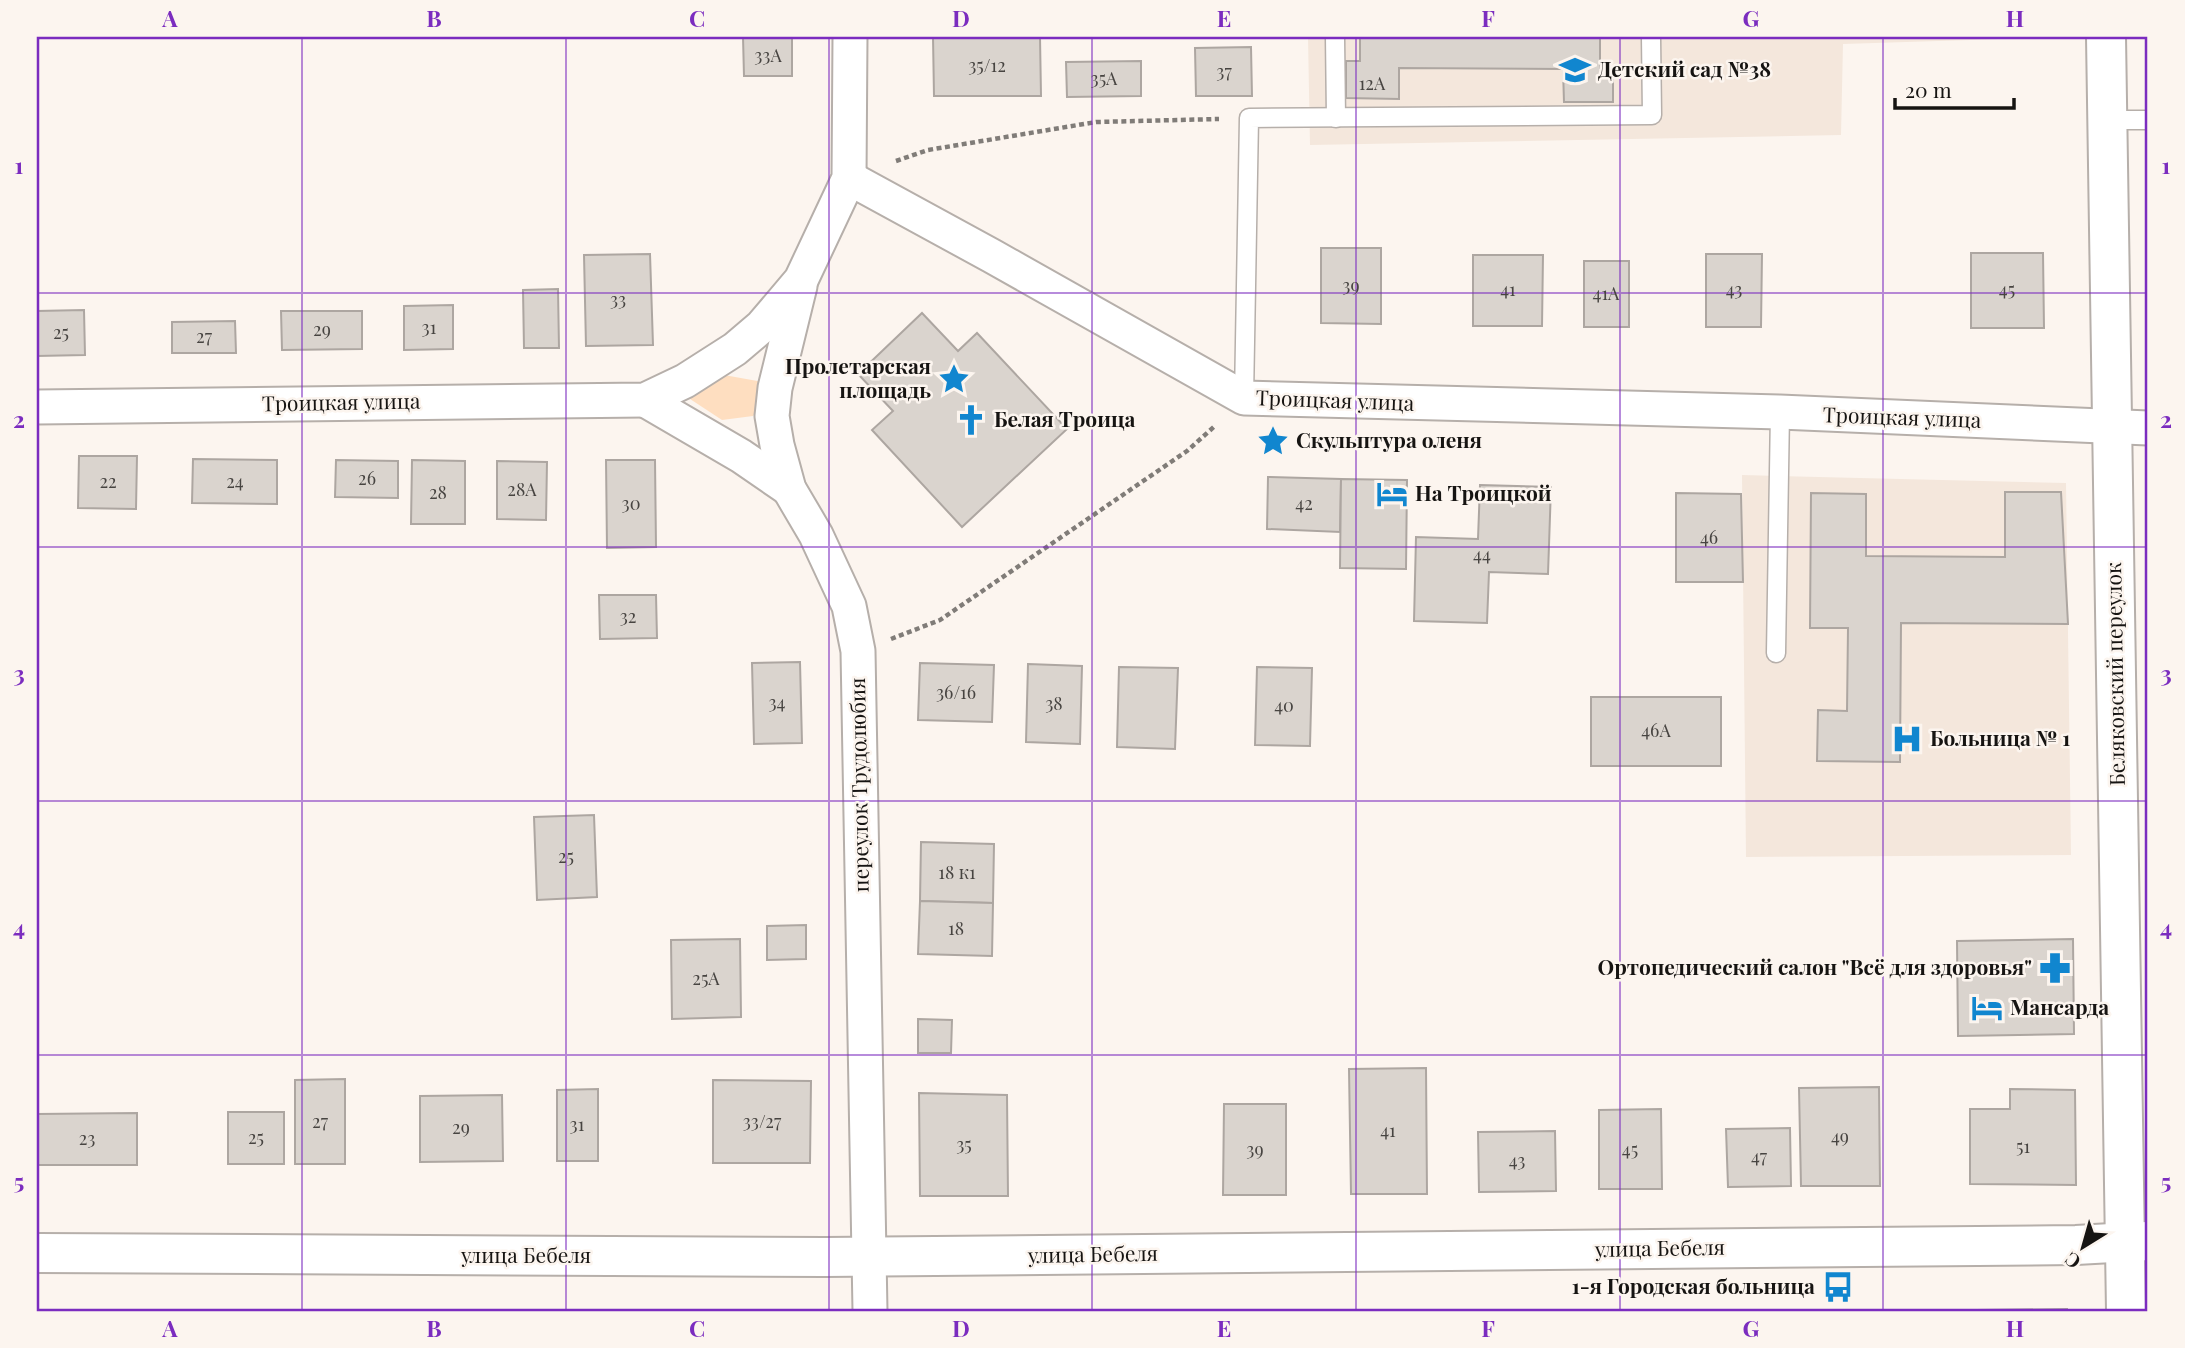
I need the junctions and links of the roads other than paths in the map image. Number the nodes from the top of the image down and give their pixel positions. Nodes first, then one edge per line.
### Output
1 (850, 37) edge
2 (1335, 37) edge
3 (1651, 37) edge
4 (2106, 37) edge
5 (1336, 118) junction
6 (2148, 120) edge
7 (2107, 121) junction
8 (849, 178) junction
9 (801, 280) junction
10 (1244, 398) junction
11 (645, 400) junction
12 (37, 407) edge
13 (1780, 412) junction
14 (2130, 427) edge
15 (789, 489) junction
16 (1776, 653) dead end
17 (2136, 1241) edge
18 (37, 1253) edge
19 (869, 1257) junction
20 (870, 1311) edge
21 (2126, 1311) edge

1 - 8 street
2 - 5 lane
3 - 5 lane
4 - 7 street, Беляковский переулок
5 - 10 lane
6 - 7 lane
7 - 14 street, Беляковский переулок
8 - 9 street, Троицкая улица
8 - 10 street, Троицкая улица
9 - 11 street, Троицкая улица
9 - 15 street, переулок Трудолюбия
10 - 13 street, Троицкая улица
11 - 12 street, Троицкая улица
11 - 15 street
13 - 14 street, Троицкая улица
13 - 16 lane
14 - 17 street, Беляковский переулок
15 - 19 street, переулок Трудолюбия
17 - 19 street, улица Бебеля
17 - 21 street, Беляковский переулок
18 - 19 street, улица Бебеля
19 - 20 street, переулок Трудолюбия

